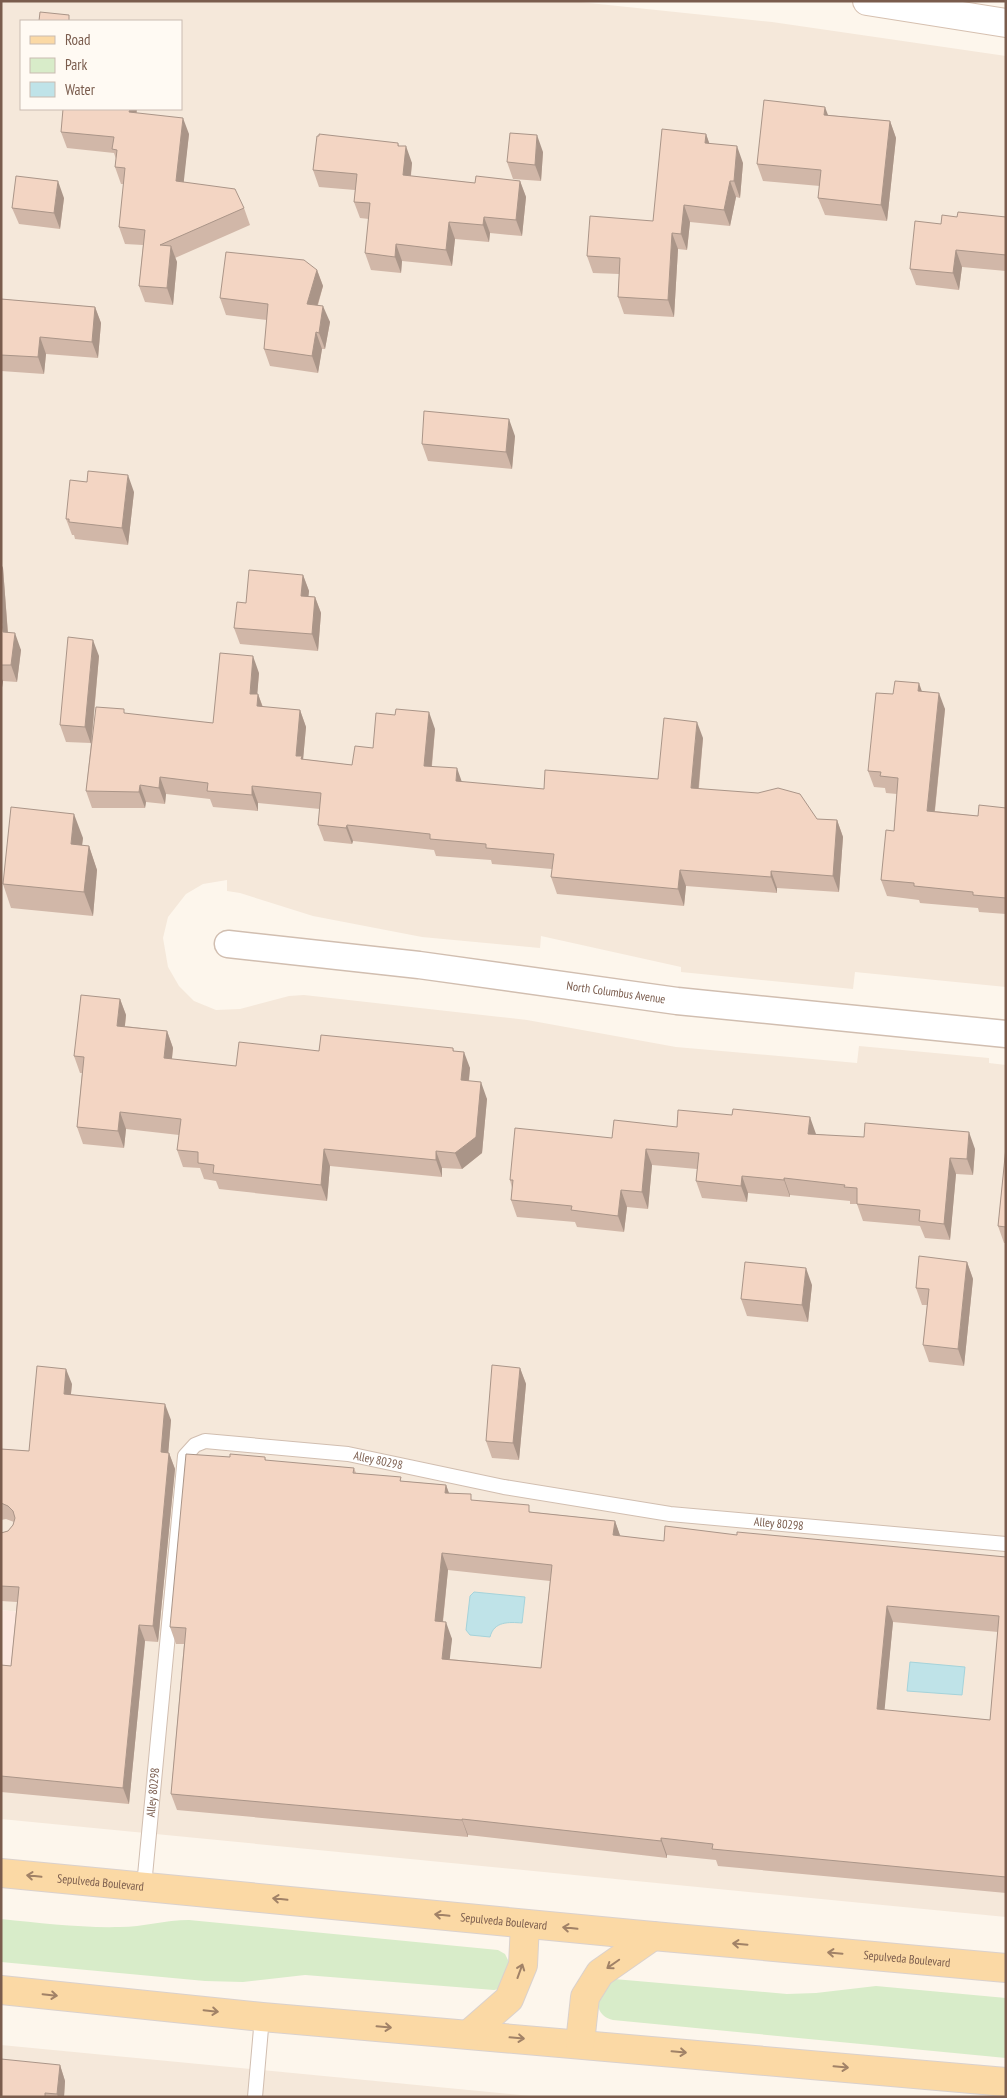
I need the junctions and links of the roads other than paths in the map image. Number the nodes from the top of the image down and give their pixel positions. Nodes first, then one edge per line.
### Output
1 (867, 1) edge
2 (1006, 23) edge
3 (228, 944) dead end
4 (1006, 1034) edge
5 (1006, 1544) edge
6 (1, 1873) edge
7 (144, 1886) junction
8 (525, 1924) junction
9 (653, 1936) junction
10 (1006, 1968) edge
11 (1, 1990) edge
12 (262, 2017) junction
13 (469, 2034) junction
14 (580, 2043) junction
15 (1006, 2082) edge
16 (256, 2097) edge

1 - 2 street
3 - 4 street, North Columbus Avenue
5 - 7 lane, Alley 80298
7 -> 6 main road, Sepulveda Boulevard
8 -> 7 main road, Sepulveda Boulevard
9 -> 8 main road, Sepulveda Boulevard
13 -> 8 main road
10 -> 9 main road, Sepulveda Boulevard
9 -> 14 main road
11 -> 12 main road
12 -> 13 main road
12 - 16 lane
13 -> 14 main road
14 -> 15 main road

